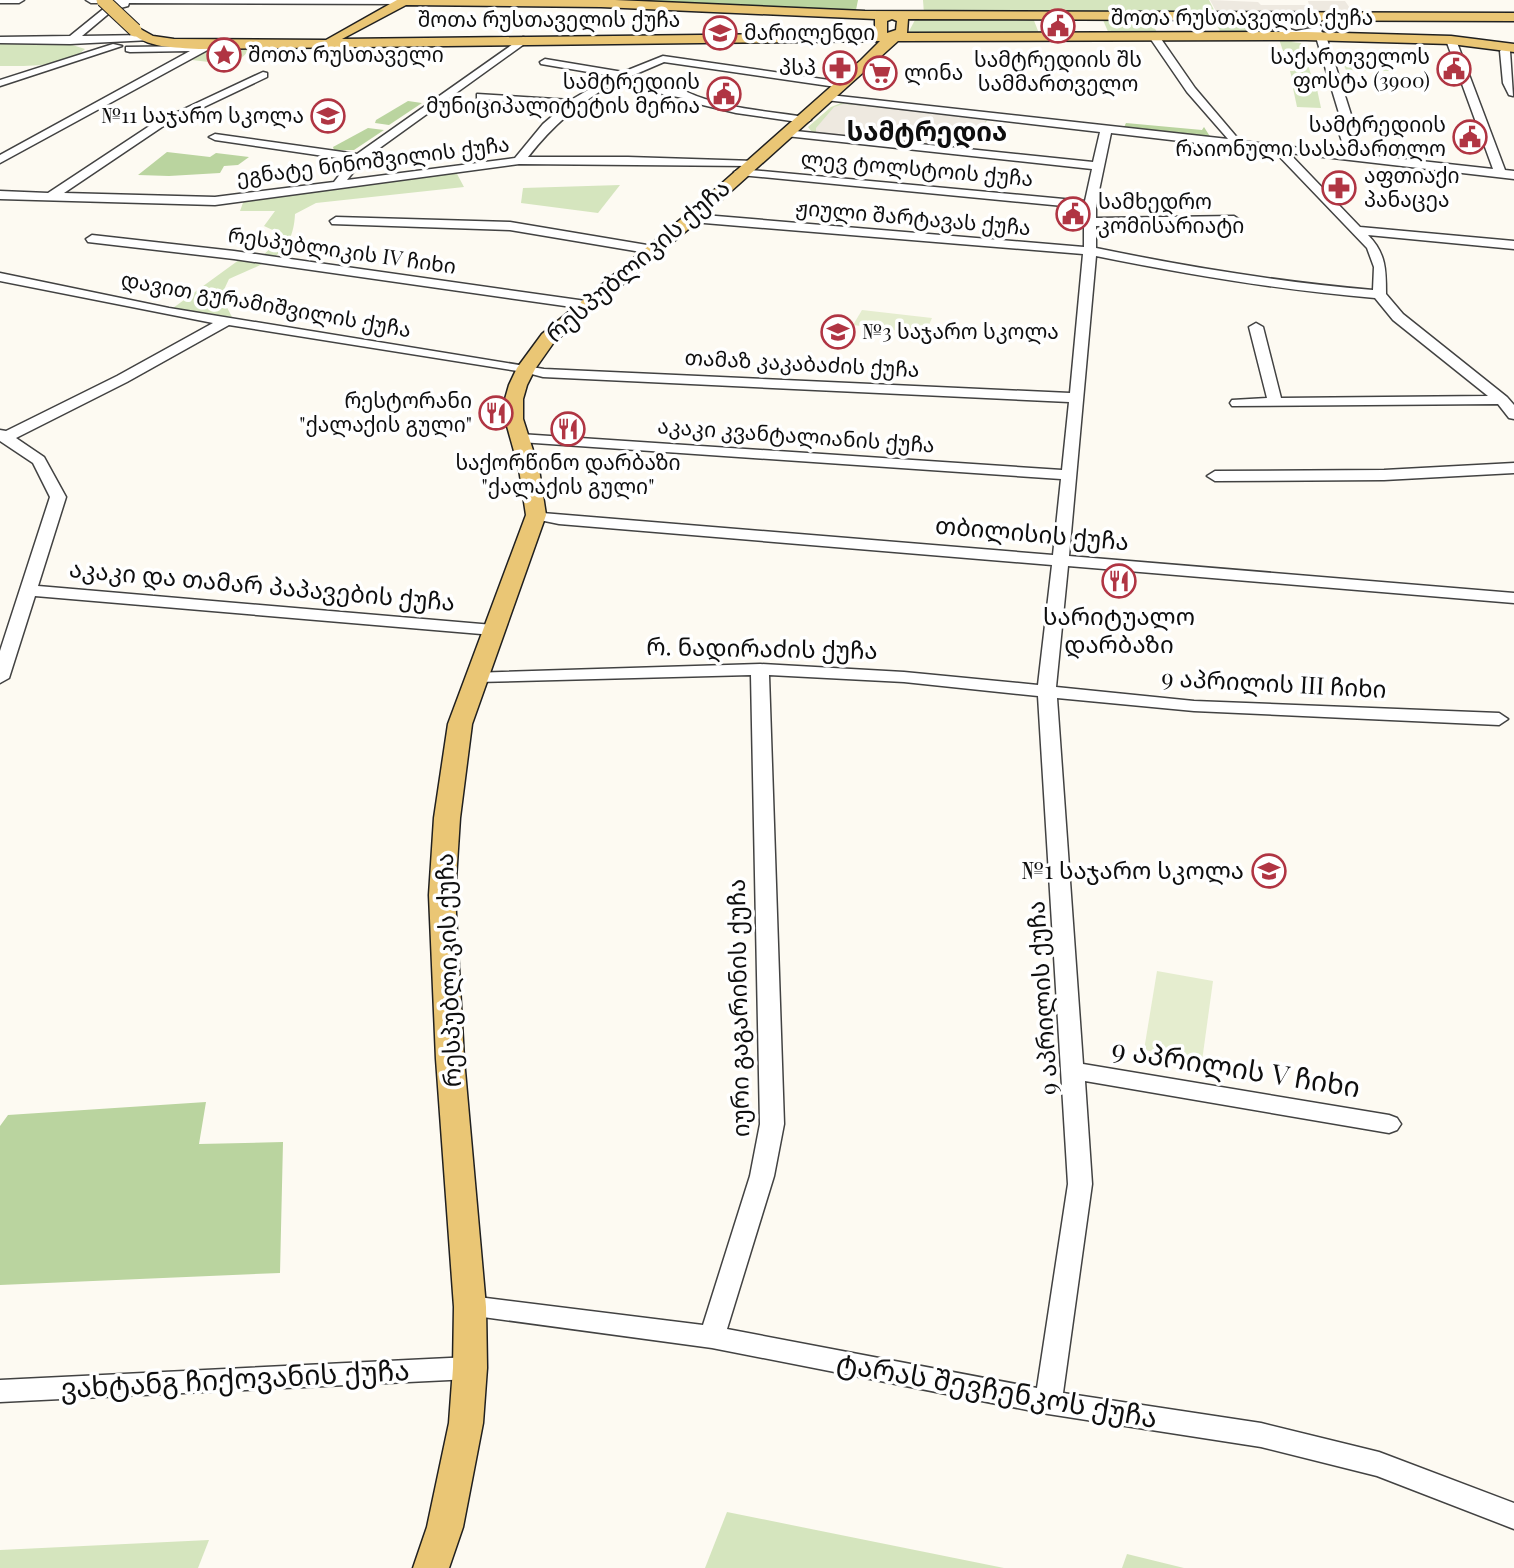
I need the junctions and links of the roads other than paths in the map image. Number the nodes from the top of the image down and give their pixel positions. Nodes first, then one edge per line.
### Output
1 (0, 0) edge
2 (19, 0) edge
3 (90, 0) edge
4 (103, 0) edge
5 (136, 1) edge
6 (404, 1) edge
7 (891, 15) junction
8 (1514, 17) edge
9 (1279, 19) junction
10 (1300, 19) junction
11 (133, 35) junction
12 (1315, 35) junction
13 (1155, 38) junction
14 (884, 39) junction
15 (0, 40) edge
16 (523, 40) junction
17 (1451, 40) junction
18 (70, 41) junction
19 (328, 41) junction
20 (206, 46) junction
21 (111, 48) junction
22 (1511, 48) edge
23 (545, 62) dead end
24 (262, 75) dead end
25 (625, 75) junction
26 (612, 80) junction
27 (0, 83) edge
28 (843, 85) junction
29 (1513, 93) edge
30 (481, 96) dead end
31 (830, 98) junction
32 (573, 103) junction
33 (805, 120) junction
34 (1106, 130) junction
35 (786, 134) junction
36 (215, 137) dead end
37 (1236, 144) junction
38 (1279, 149) junction
39 (1353, 157) junction
40 (359, 158) junction
41 (0, 160) edge
42 (519, 161) junction
43 (1096, 166) junction
44 (746, 168) junction
45 (1500, 173) junction
46 (1514, 175) edge
47 (338, 184) junction
48 (0, 195) edge
49 (50, 197) junction
50 (1091, 213) junction
51 (692, 218) junction
52 (1234, 220) dead end
53 (336, 221) dead end
54 (1356, 230) junction
55 (92, 239) dead end
56 (1514, 245) edge
57 (653, 250) junction
58 (1090, 251) junction
59 (0, 277) edge
60 (1379, 294) junction
61 (586, 305) junction
62 (227, 321) junction
63 (1256, 327) dead end
64 (526, 368) junction
65 (1077, 398) junction
66 (1502, 400) junction
67 (1275, 402) junction
68 (1237, 403) dead end
69 (1514, 415) edge
70 (3, 435) edge
71 (520, 438) junction
72 (1514, 468) edge
73 (1069, 475) junction
74 (1215, 476) dead end
75 (541, 515) junction
76 (1061, 557) junction
77 (26, 590) junction
78 (1514, 590) edge
79 (1514, 598) edge
80 (493, 630) junction
81 (760, 669) junction
82 (477, 677) junction
83 (0, 678) edge
84 (1047, 689) junction
85 (1499, 719) dead end
86 (1073, 1072) junction
87 (1389, 1124) dead end
88 (470, 1307) junction
89 (712, 1337) junction
90 (471, 1368) junction
91 (0, 1391) edge
92 (1048, 1402) junction
93 (1514, 1516) edge
94 (431, 1568) edge

1 - 2 street
3 - 5 street
4 - 11 main road, შოთა რუსთაველის ქუჩა, bridge
5 - 6 street
5 - 18 street
6 - 7 main road
6 - 19 main road
7 - 9 main road
7 - 14 main road, რესპუბლიკის ქუჩა
7 - 14 main road
8 - 10 main road
9 - 10 main road
9 - 12 street
10 - 12 street
11 - 18 street
11 - 20 main road, შოთა რუსთაველის ქუჩა
11 - 21 street
12 - 13 main road, შოთა რუსთაველის ქუჩა
12 - 17 main road, შოთა რუსთაველის ქუჩა
12 - 39 street
13 - 14 main road, შოთა რუსთაველის ქუჩა
13 - 37 street
14 - 16 main road, შოთა რუსთაველის ქუჩა
14 - 28 main road, რესპუბლიკის ქუჩა
15 - 18 street
16 - 19 main road, შოთა რუსთაველის ქუჩა
16 - 40 street
17 - 22 main road, შოთა რუსთაველის ქუჩა
17 - 45 street
18 - 21 street
19 - 20 main road, შოთა რუსთაველის ქუჩა
20 - 21 street
20 - 41 street
21 - 27 street
22 - 29 street
23 - 25 street
24 - 49 street
25 - 26 street
25 - 28 street
26 - 32 street
26 - 33 street
28 - 31 main road, რესპუბლიკის ქუჩა
30 - 32 street
31 - 33 main road, რესპუბლიკის ქუჩა
31 - 34 street
32 - 42 street
33 - 35 main road, რესპუბლიკის ქუჩა
34 - 37 street
34 - 43 street, 9 აპრილის ქუჩა
35 - 43 street
35 - 44 main road, რესპუბლიკის ქუჩა
36 - 40 street
37 - 38 street
38 - 39 street
38 - 54 street
39 - 45 street
40 - 47 street
42 - 44 street, ეგნატე ნინოშვილის ქუჩა
42 - 47 street, ეგნატე ნინოშვილის ქუჩა
43 - 50 street, 9 აპრილის ქუჩა
44 - 50 street, ლევ ტოლსტოის ქუჩა
44 - 51 main road, რესპუბლიკის ქუჩა
45 - 46 street
47 - 49 street, ეგნატე ნინოშვილის ქუჩა
48 - 49 street, ეგნატე ნინოშვილის ქუჩა
50 - 52 street, ლევ ტოლსტოის ქუჩა
50 - 58 street, 9 აპრილის ქუჩა
51 - 57 main road, რესპუბლიკის ქუჩა
51 - 58 street, ჟიული შარტავას ქუჩა
53 - 57 street
54 - 56 street
54 - 60 street
55 - 61 street, რესპუბლიკის IV ჩიხი
57 - 61 main road, რესპუბლიკის ქუჩა
58 - 60 street, ჟიული შარტავას ქუჩა
58 - 65 street, 9 აპრილის ქუჩა
59 - 62 street, დავით გურამიშვილის ქუჩა
60 - 66 street
61 - 64 main road, რესპუბლიკის ქუჩა
62 - 64 street, დავით გურამიშვილის ქუჩა
62 - 70 street
63 - 67 street
64 - 65 street, თამაზ კაკაბაძის ქუჩა
64 - 71 main road, რესპუბლიკის ქუჩა
65 - 73 street, 9 აპრილის ქუჩა
66 - 67 street
66 - 69 street
67 - 68 street
70 - 77 street
71 - 73 street, აკაკი კვანტალიანის ქუჩა
71 - 75 main road, რესპუბლიკის ქუჩა
72 - 74 street
73 - 76 street, 9 აპრილის ქუჩა
75 - 76 street, თბილისის ქუჩა
75 - 80 main road, რესპუბლიკის ქუჩა
76 - 78 street, თბილისის ქუჩა
76 - 79 street, თბილისის ქუჩა
76 - 84 street, 9 აპრილის ქუჩა
77 - 80 street, აკაკი და თამარ პაპავების ქუჩა
77 - 83 street
80 - 82 main road, რესპუბლიკის ქუჩა
81 - 82 street, რ. ნადირაძის ქუჩა
81 - 84 street, რ. ნადირაძის ქუჩა
81 - 89 street, იური გაგარინის ქუჩა
82 - 88 main road, რესპუბლიკის ქუჩა
84 - 85 street, 9 აპრილის III ჩიხი
84 - 86 street, 9 აპრილის ქუჩა
86 - 87 street, 9 აპრილის V ჩიხი
86 - 92 street, 9 აპრილის ქუჩა
88 - 89 street, ტარას შევჩენკოს ქუჩა
88 - 90 main road, რესპუბლიკის ქუჩა
89 - 92 street, ტარას შევჩენკოს ქუჩა
90 - 91 street, ვახტანგ ჩიქოვანის ქუჩა
90 - 94 main road, რესპუბლიკის ქუჩა
92 - 93 street, ტარას შევჩენკოს ქუჩა

